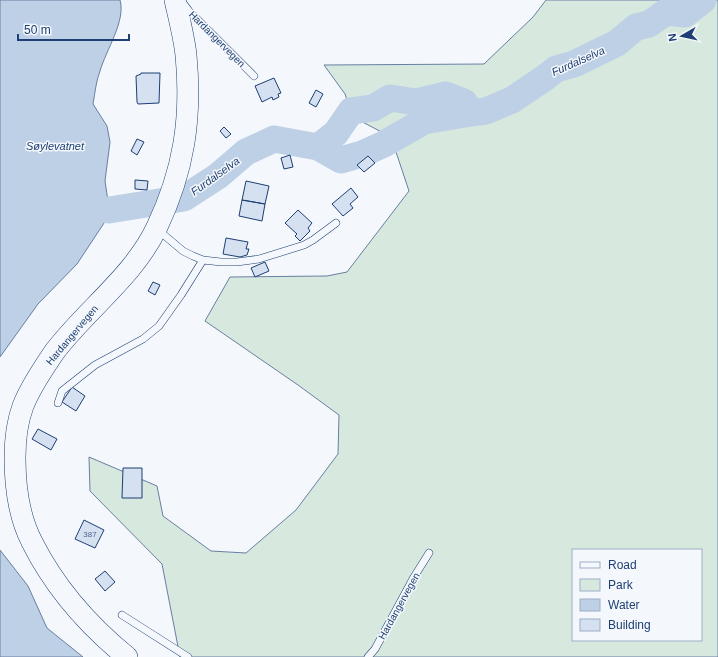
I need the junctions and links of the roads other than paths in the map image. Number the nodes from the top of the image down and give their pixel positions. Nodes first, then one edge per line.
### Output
1 (175, 0) edge
2 (180, 0) edge
3 (254, 76) dead end
4 (336, 223) dead end
5 (156, 229) junction
6 (203, 260) junction
7 (58, 403) dead end
8 (429, 553) dead end
9 (122, 615) dead end
10 (127, 657) edge
11 (188, 657) edge
12 (368, 657) edge

1 - 5 main road, Hardangervegen
2 - 3 lane, Hardangervegen
4 - 6 lane
5 - 6 lane
5 - 10 main road, Hardangervegen
6 - 7 lane
8 - 12 lane, Hardangervegen
9 - 11 lane

